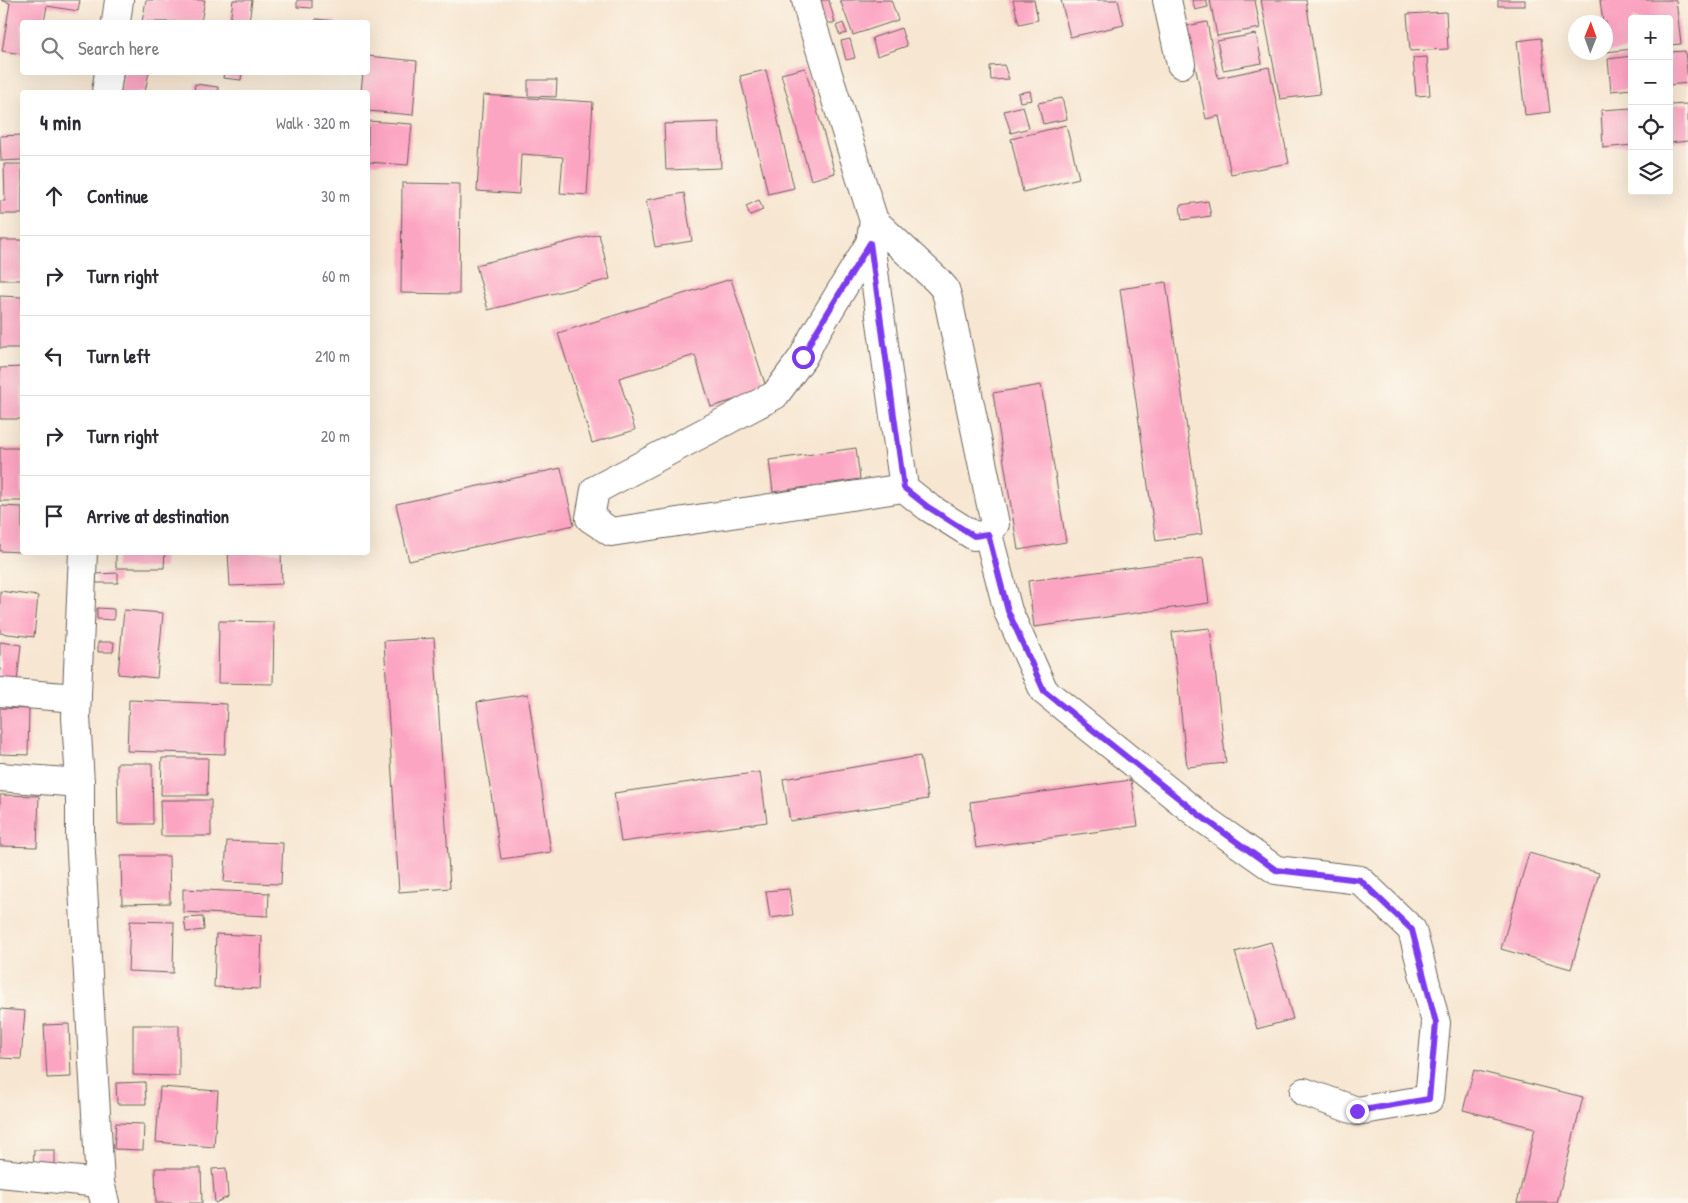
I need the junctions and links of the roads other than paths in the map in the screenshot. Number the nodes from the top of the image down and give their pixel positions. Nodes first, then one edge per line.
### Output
1 (119, 0) edge
2 (806, 0) edge
3 (1167, 0) edge
4 (116, 20) edge
5 (1181, 64) dead end
6 (109, 75) edge
7 (106, 90) edge
8 (872, 232) junction
9 (904, 488) junction
10 (988, 534) junction
11 (83, 555) edge
12 (0, 692) edge
13 (76, 698) junction
14 (0, 777) edge
15 (80, 783) junction
16 (1304, 1092) dead end
17 (0, 1173) edge
18 (102, 1193) edge

1 - 4 street
2 - 8 street
3 - 5 street
6 - 7 street
8 - 9 street
8 - 9 street
8 - 10 street
9 - 10 street
10 - 16 street
11 - 13 street
12 - 13 street
13 - 15 street
14 - 15 street
15 - 18 street
17 - 18 street

